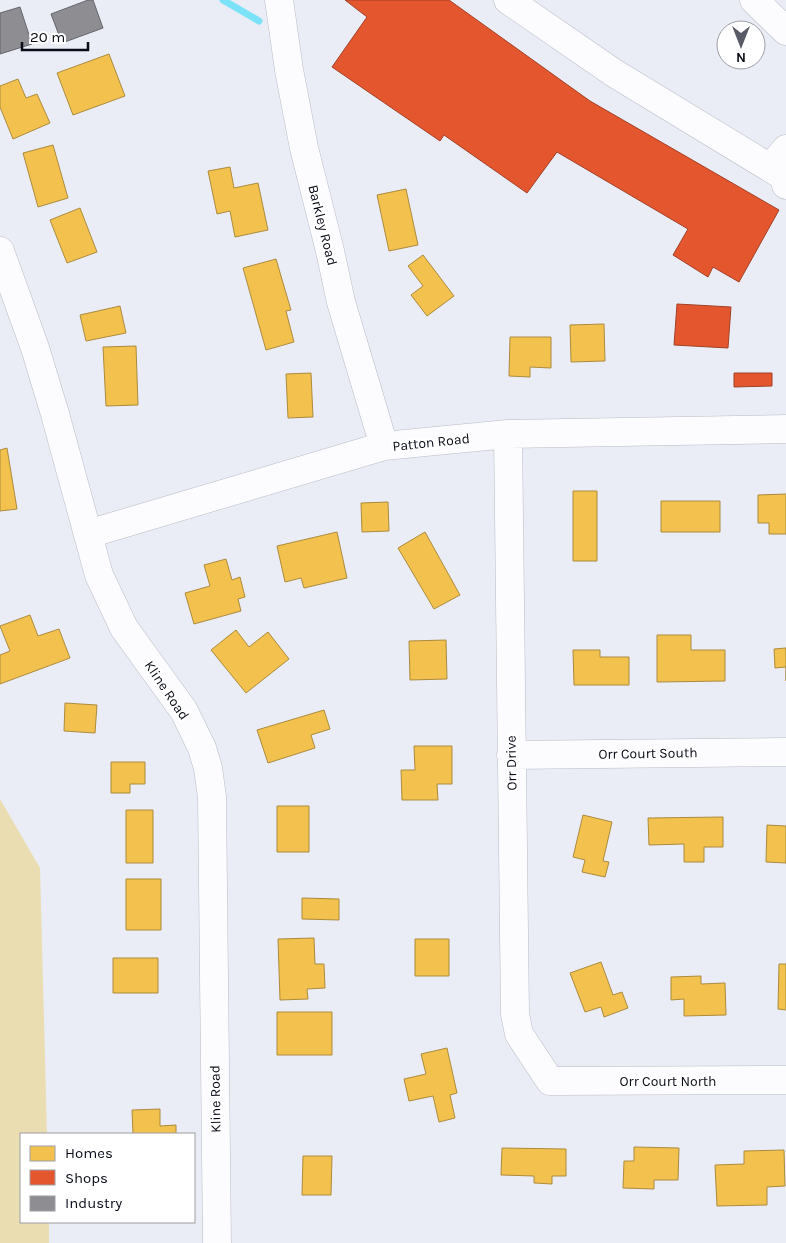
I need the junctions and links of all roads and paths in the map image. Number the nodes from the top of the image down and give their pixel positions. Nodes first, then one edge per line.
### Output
1 (279, 0) edge
2 (508, 0) edge
3 (757, 2) edge
4 (786, 31) edge
5 (781, 167) edge
6 (0, 251) edge
7 (786, 429) edge
8 (508, 434) junction
9 (384, 446) junction
10 (88, 534) junction
11 (786, 752) edge
12 (511, 755) junction
13 (786, 1080) edge
14 (550, 1082) joint
15 (216, 1243) edge

1 - 9 street, Barkley Road
2 - 5 street
3 - 4 street
6 - 10 street, Kline Road
7 - 8 street, Patton Road
8 - 9 street, Patton Road
8 - 12 street, Orr Drive
9 - 10 street, Patton Road
10 - 15 street, Kline Road
11 - 12 street, Orr Court South
12 - 14 street, Orr Drive
13 - 14 street, Orr Court North

